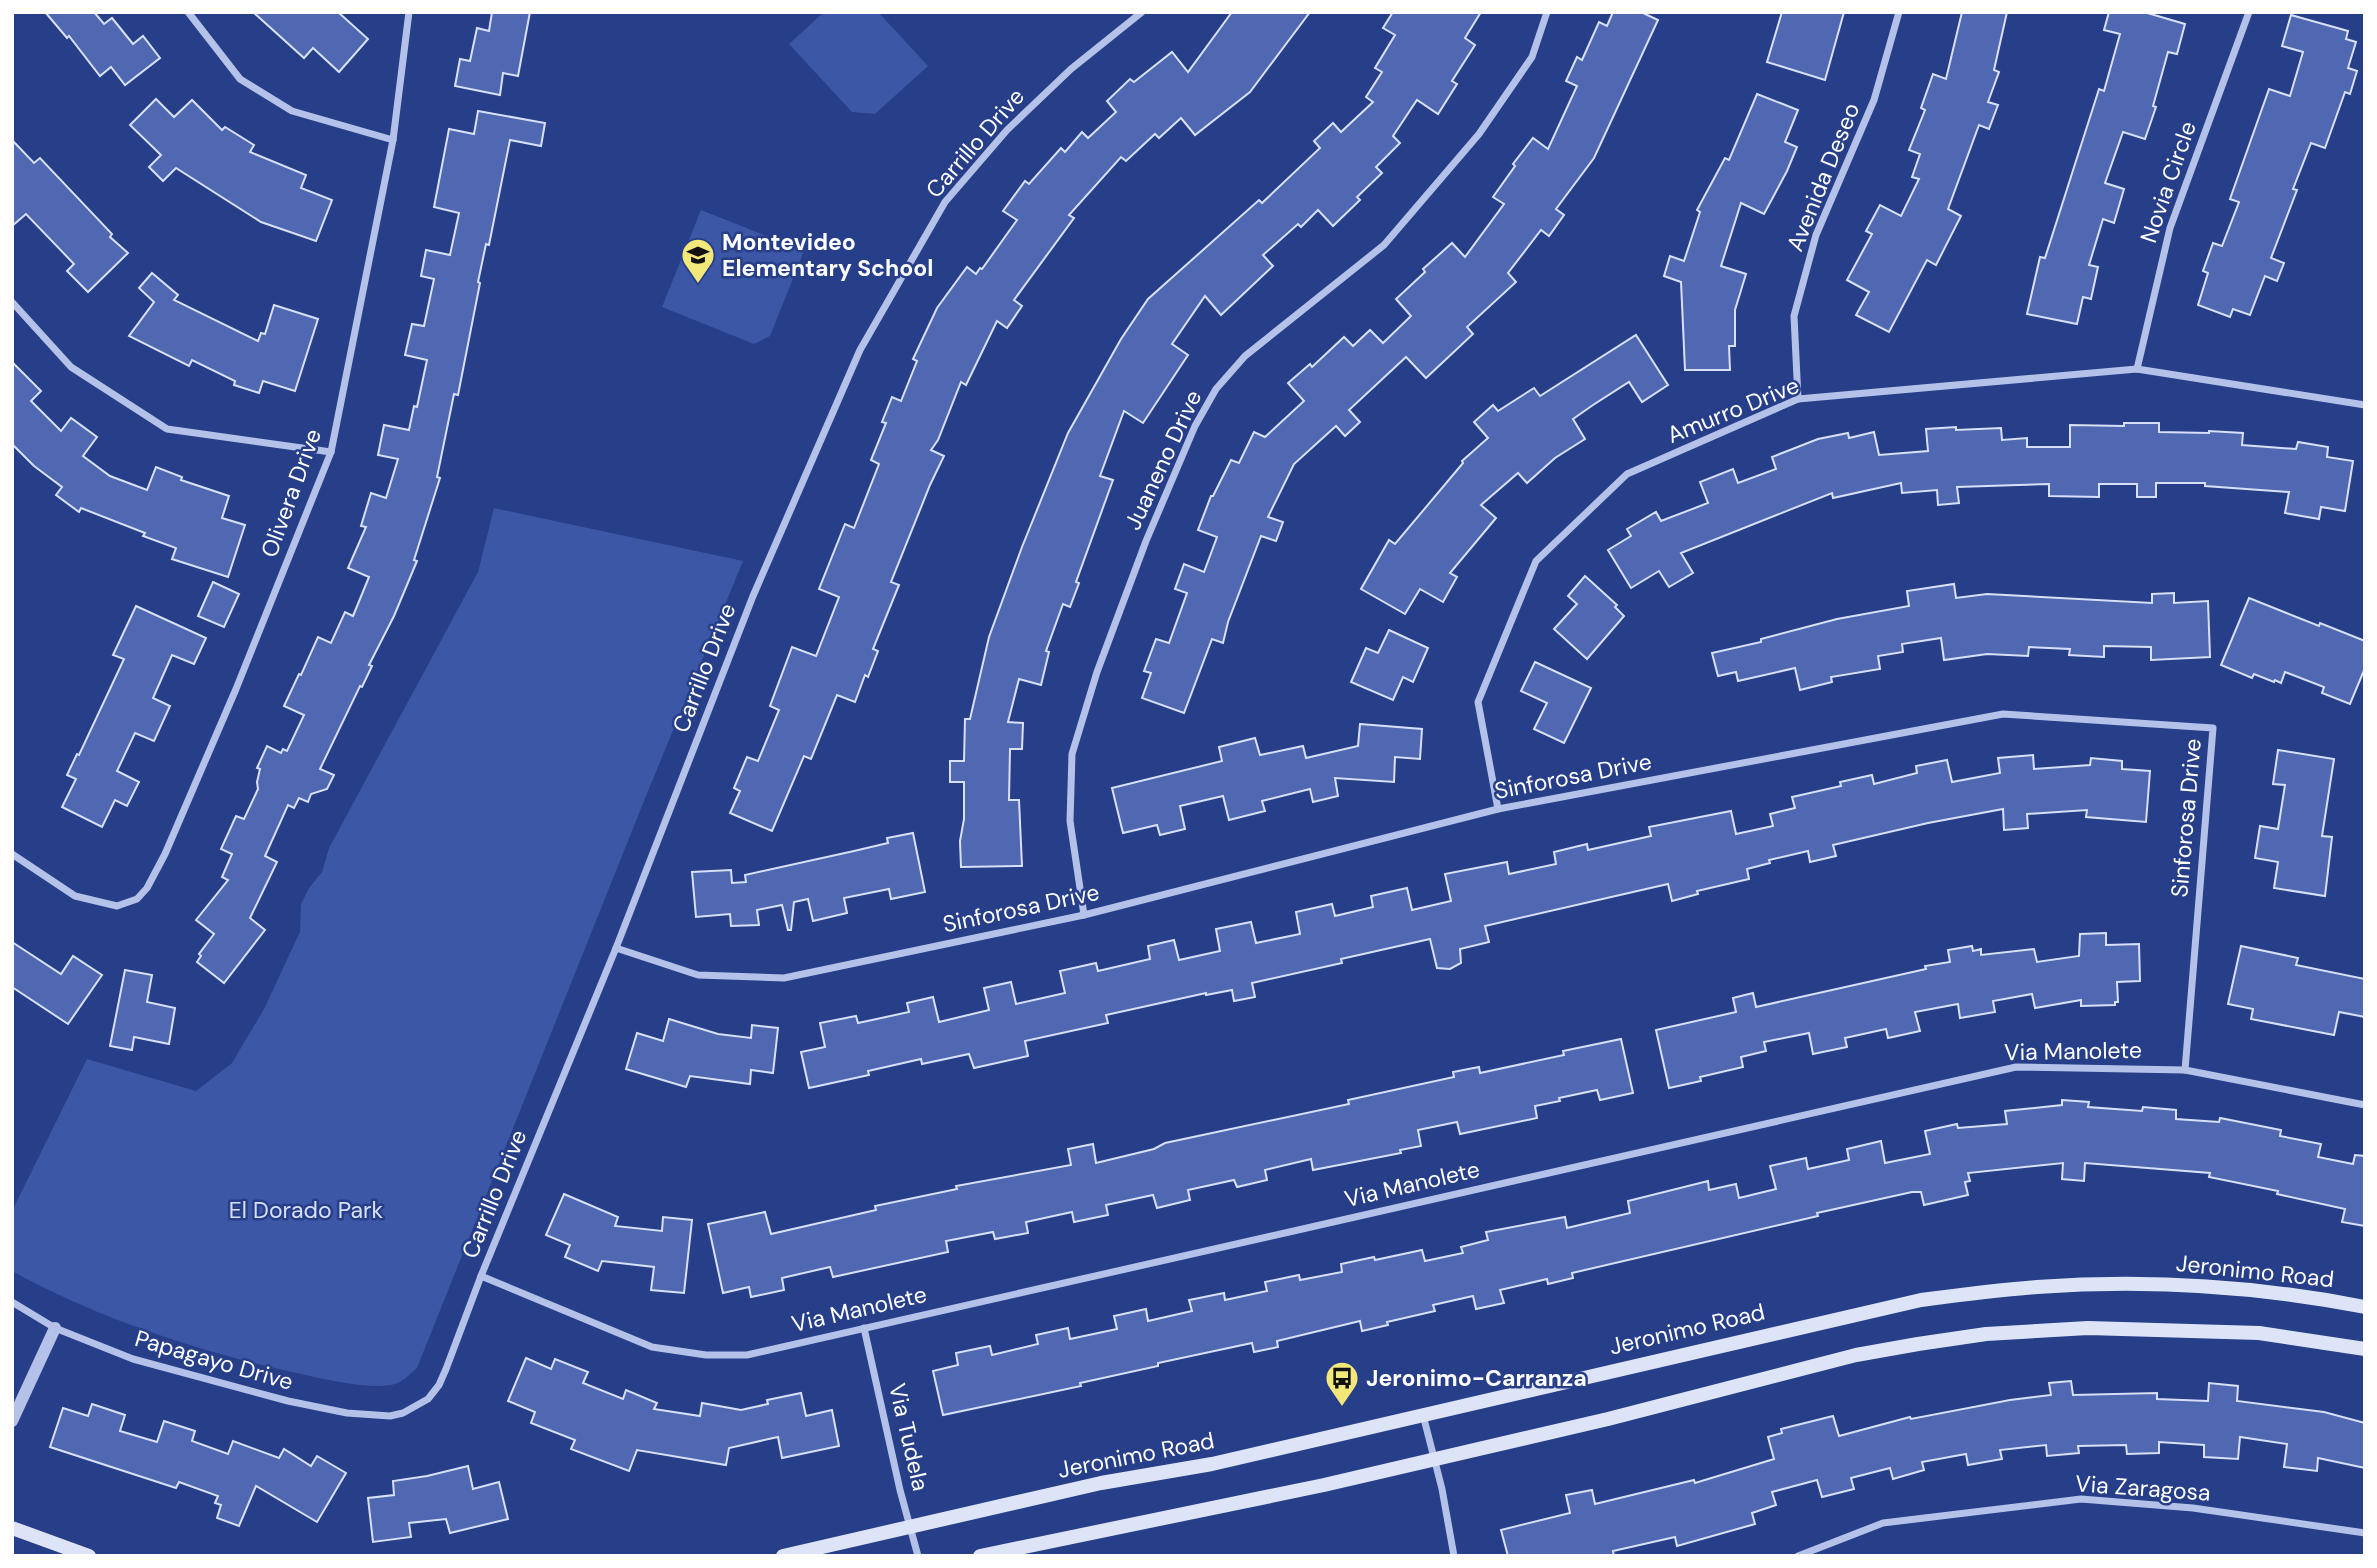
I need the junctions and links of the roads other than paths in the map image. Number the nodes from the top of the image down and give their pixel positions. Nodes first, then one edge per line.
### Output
1 (188, 12) edge
2 (409, 12) edge
3 (1142, 12) edge
4 (1548, 12) edge
5 (1899, 12) edge
6 (2249, 12) edge
7 (393, 141) junction
8 (12, 302) edge
9 (2137, 369) junction
10 (1798, 399) junction
11 (2365, 405) edge
12 (331, 452) junction
13 (1499, 809) junction
14 (12, 854) edge
15 (1084, 915) junction
16 (616, 948) junction
17 (2185, 1070) junction
18 (2365, 1105) edge
19 (481, 1276) junction
20 (12, 1302) edge
21 (2365, 1307) edge
22 (55, 1328) junction
23 (864, 1328) junction
24 (2365, 1349) edge
25 (415, 1408) joint
26 (1423, 1415) junction
27 (12, 1421) edge
28 (1434, 1458) junction
29 (911, 1525) junction
30 (12, 1528) edge
31 (2365, 1533) edge
32 (89, 1556) edge
33 (783, 1556) edge
34 (918, 1556) edge
35 (980, 1556) edge
36 (1454, 1556) edge
37 (1798, 1556) edge

1 - 7 street
2 - 7 street, Olivera Drive
3 - 16 street, Carrillo Drive
4 - 15 street, Juaneno Drive
5 - 10 street, Avenida Deseo
6 - 9 street, Novia Circle
7 - 12 street, Olivera Drive
8 - 12 street
9 - 10 street, Amurro Drive
9 - 11 street, Amurro Drive
10 - 13 street, Amurro Drive
12 - 14 street, Olivera Drive
13 - 15 street, Sinforosa Drive
13 - 17 street, Sinforosa Drive
15 - 16 street, Sinforosa Drive
16 - 19 street, Carrillo Drive
17 - 18 street, Via Manolete
17 - 23 street, Via Manolete
19 - 23 street, Via Manolete
19 - 25 street, Carrillo Drive
20 - 22 street, Papagayo Drive
21 - 26 main road, Jeronimo Road
22 - 25 street, Papagayo Drive
22 - 27 street
23 - 29 street, Via Tudela
24 - 28 main road
26 - 28 street
26 - 29 main road, Jeronimo Road
28 - 35 main road
28 - 36 street
29 - 33 main road, Jeronimo Road
29 - 34 street, Via Tudela
30 - 32 main road
31 - 37 street, Via Zaragosa

